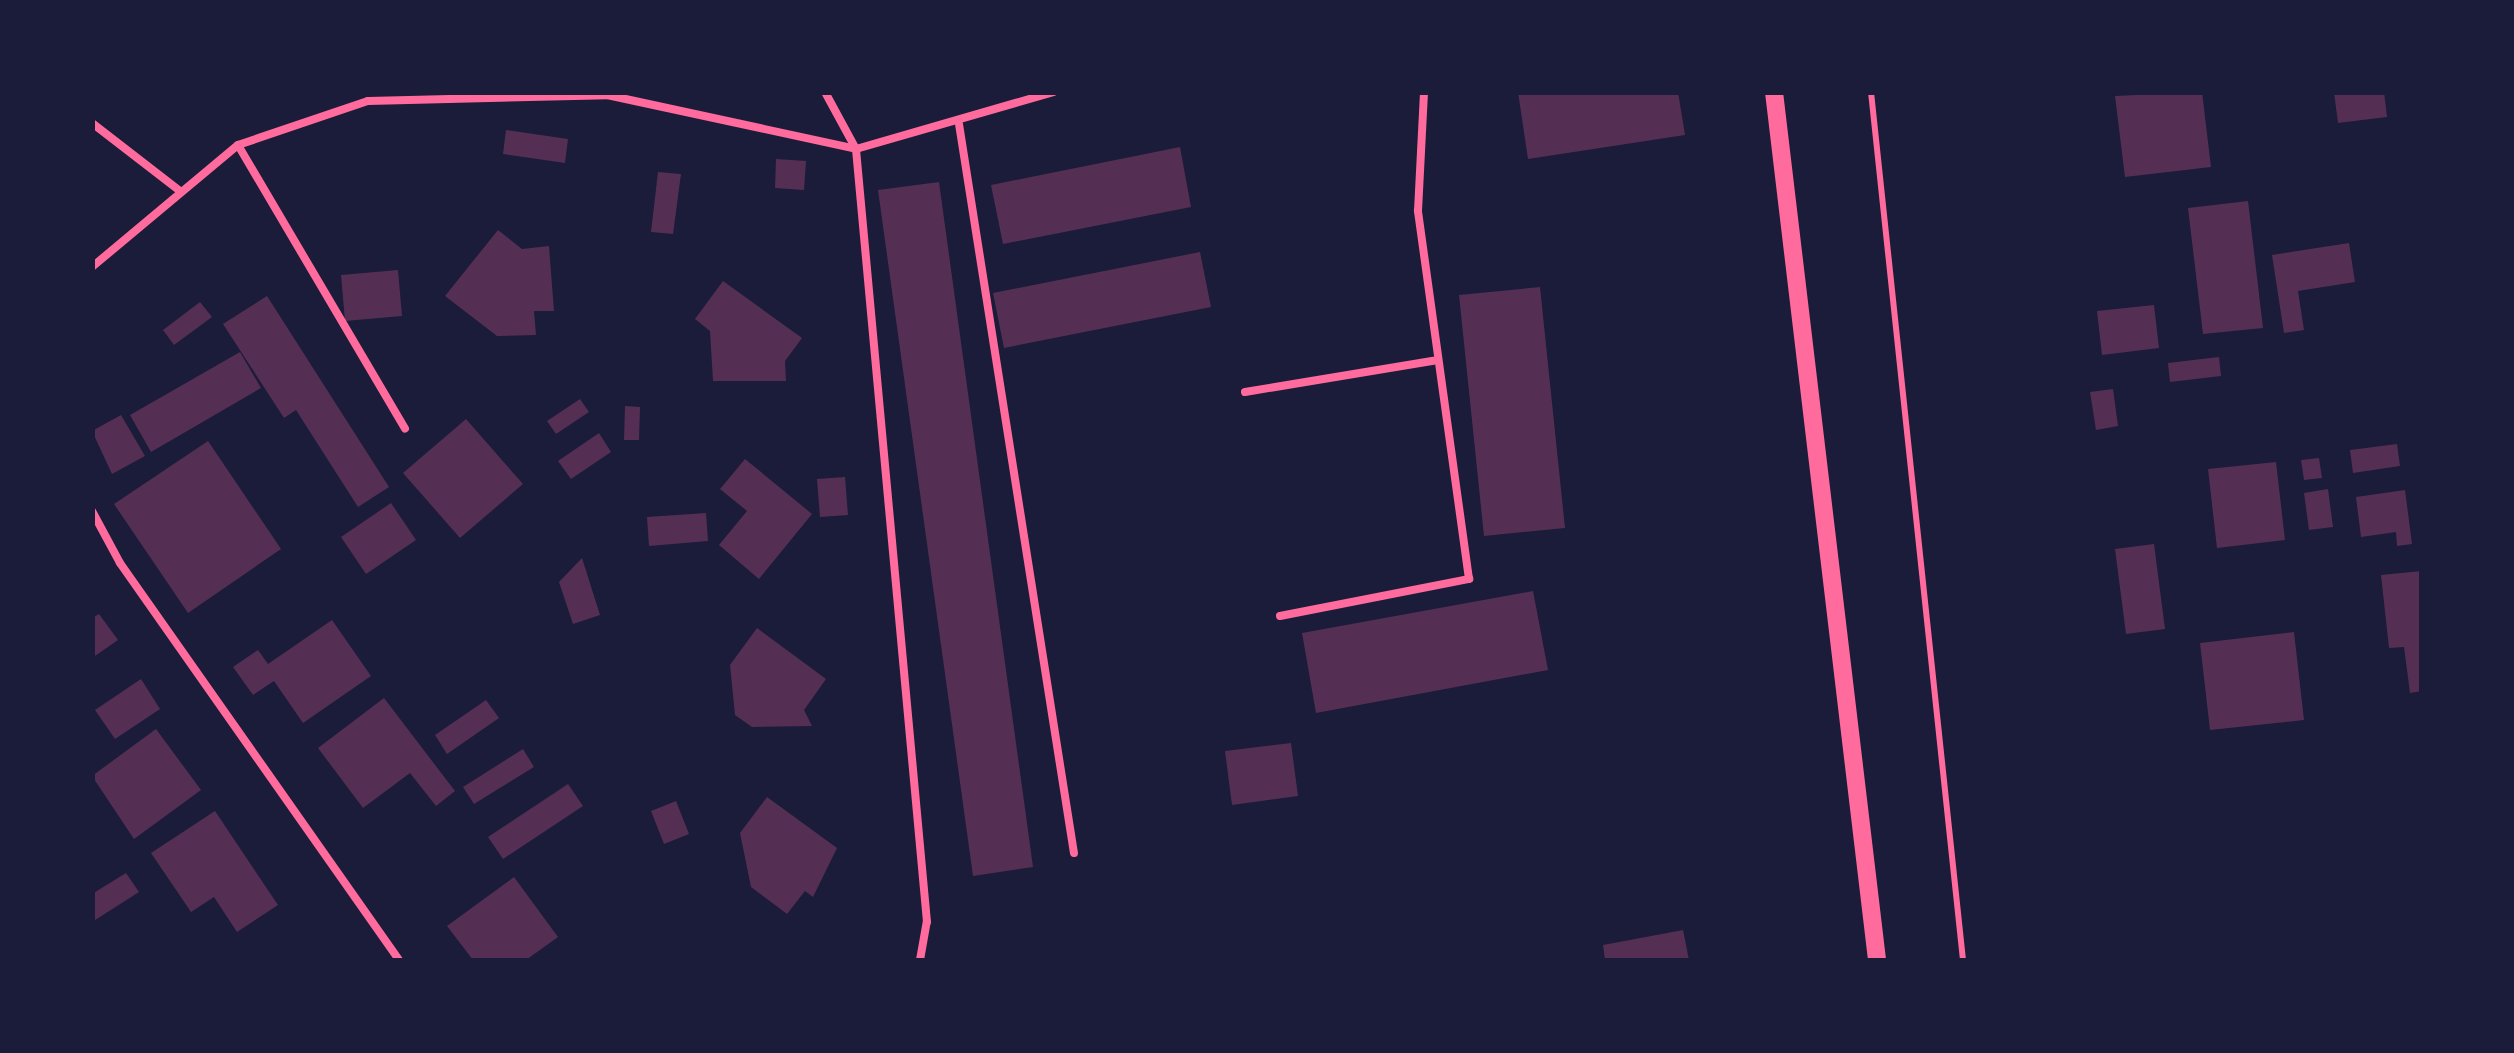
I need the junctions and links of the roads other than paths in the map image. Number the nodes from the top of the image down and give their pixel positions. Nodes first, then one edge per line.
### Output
1 (358, 92) edge
2 (684, 92) edge
3 (826, 92) edge
4 (1054, 92) edge
5 (1424, 92) edge
6 (1774, 92) edge
7 (368, 101) junction
8 (676, 105) junction
9 (92, 122) edge
10 (960, 124) junction
11 (238, 145) junction
12 (856, 149) junction
13 (180, 191) junction
14 (92, 267) edge
15 (1433, 361) junction
16 (1245, 392) dead end
17 (405, 428) dead end
18 (92, 511) edge
19 (1280, 616) dead end
20 (1074, 853) dead end
21 (399, 960) edge
22 (920, 960) edge
23 (1877, 960) edge

1 - 7 lane
2 - 8 lane
3 - 12 lane
4 - 10 lane
5 - 15 lane
6 - 23 street
7 - 8 lane
7 - 11 lane
8 - 12 lane
9 - 13 lane
10 - 12 lane
10 - 20 lane
11 - 13 lane
11 - 17 lane
12 - 22 lane
13 - 14 lane
15 - 16 lane
15 - 19 lane
18 - 21 lane

